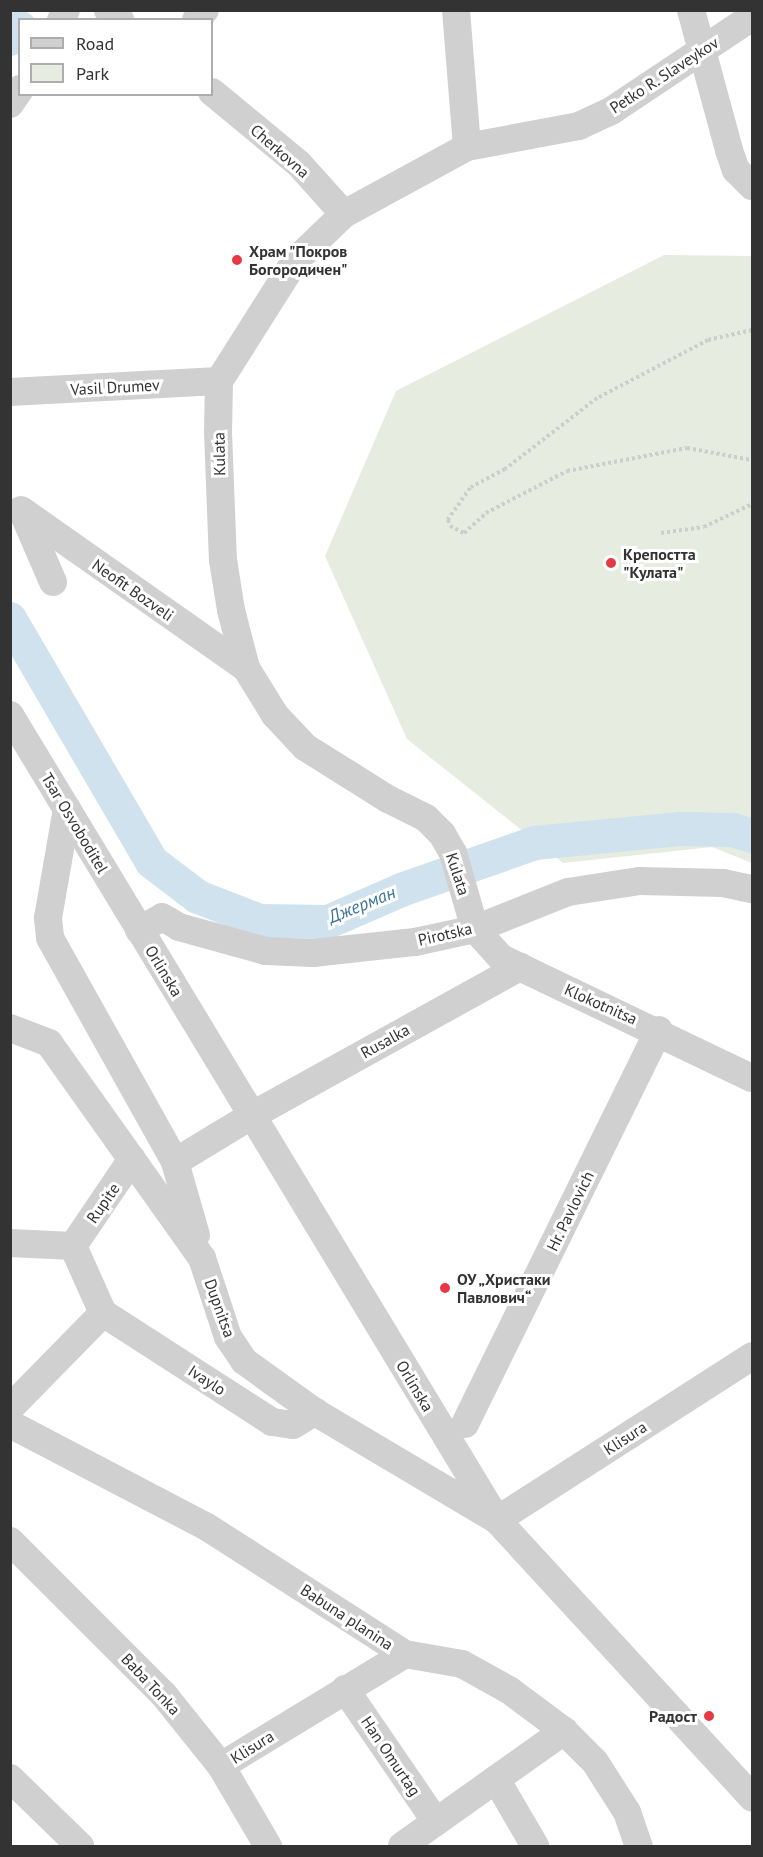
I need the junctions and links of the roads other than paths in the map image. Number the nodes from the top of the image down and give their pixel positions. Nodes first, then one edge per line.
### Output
1 (456, 10) edge
2 (691, 10) edge
3 (753, 17) edge
4 (699, 53) junction
5 (18, 91) edge
6 (213, 94) edge
7 (10, 104) edge
8 (467, 147) junction
9 (753, 186) edge
10 (344, 214) junction
11 (219, 381) junction
12 (10, 392) edge
13 (16, 501) edge
14 (53, 582) dead end
15 (246, 668) junction
16 (10, 715) edge
17 (66, 809) junction
18 (753, 889) edge
19 (472, 919) junction
20 (139, 930) junction
21 (520, 967) junction
22 (10, 1028) edge
23 (659, 1030) junction
24 (753, 1078) edge
25 (250, 1116) junction
26 (132, 1159) junction
27 (174, 1162) junction
28 (10, 1243) edge
29 (73, 1246) junction
30 (202, 1257) junction
31 (103, 1313) junction
32 (753, 1356) edge
33 (10, 1408) edge
34 (315, 1412) junction
35 (10, 1424) edge
36 (465, 1424) dead end
37 (497, 1520) junction
38 (10, 1541) edge
39 (405, 1654) junction
40 (345, 1689) junction
41 (564, 1731) junction
42 (221, 1766) junction
43 (10, 1778) edge
44 (496, 1779) junction
45 (753, 1797) edge
46 (436, 1822) junction
47 (80, 1846) edge
48 (268, 1846) edge
49 (402, 1846) edge
50 (535, 1846) edge
51 (639, 1846) edge

1 - 8 street
2 - 4 street
3 - 4 street, Petko R. Slaveykov
4 - 8 street, Petko R. Slaveykov
4 - 9 street
5 - 7 street
6 - 10 street, Cherkovna
8 - 10 street
10 - 11 street
11 - 12 street, Vasil Drumev
11 - 15 street, Kulata
13 - 14 street
13 - 15 street, Neofit Bozveli
15 - 19 street, Kulata
16 - 17 street, Tsar Osvoboditel
17 - 20 street, Tsar Osvoboditel
17 - 27 street
18 - 19 street, Pirotska
19 - 20 street, Pirotska
19 - 21 street, Klokotnitsa
20 - 25 street, Orlinska
21 - 23 street, Klokotnitsa
21 - 25 street, Rusalka
22 - 26 street, Dupnitsa
23 - 24 street, Klokotnitsa
23 - 36 street, Hr. Pavlovich
25 - 27 street, Rusalka
25 - 37 street, Orlinska
26 - 29 street, Rupite
26 - 30 street, Dupnitsa
27 - 30 street
28 - 29 street
29 - 31 street
30 - 34 street, Dupnitsa
31 - 33 street
31 - 34 street, Ivaylo
32 - 37 street, Klisura
34 - 37 street, Dupnitsa
35 - 39 street, Babuna planina
37 - 45 street, Orlinska
38 - 42 street, Baba Tonka
39 - 40 street, Klisura
39 - 41 street, Babuna planina
40 - 42 street, Klisura
40 - 46 street, Han Omurtag
41 - 44 street
41 - 51 street, Babuna planina
42 - 48 street, Baba Tonka
43 - 47 street
44 - 46 street
44 - 50 street
46 - 49 street

